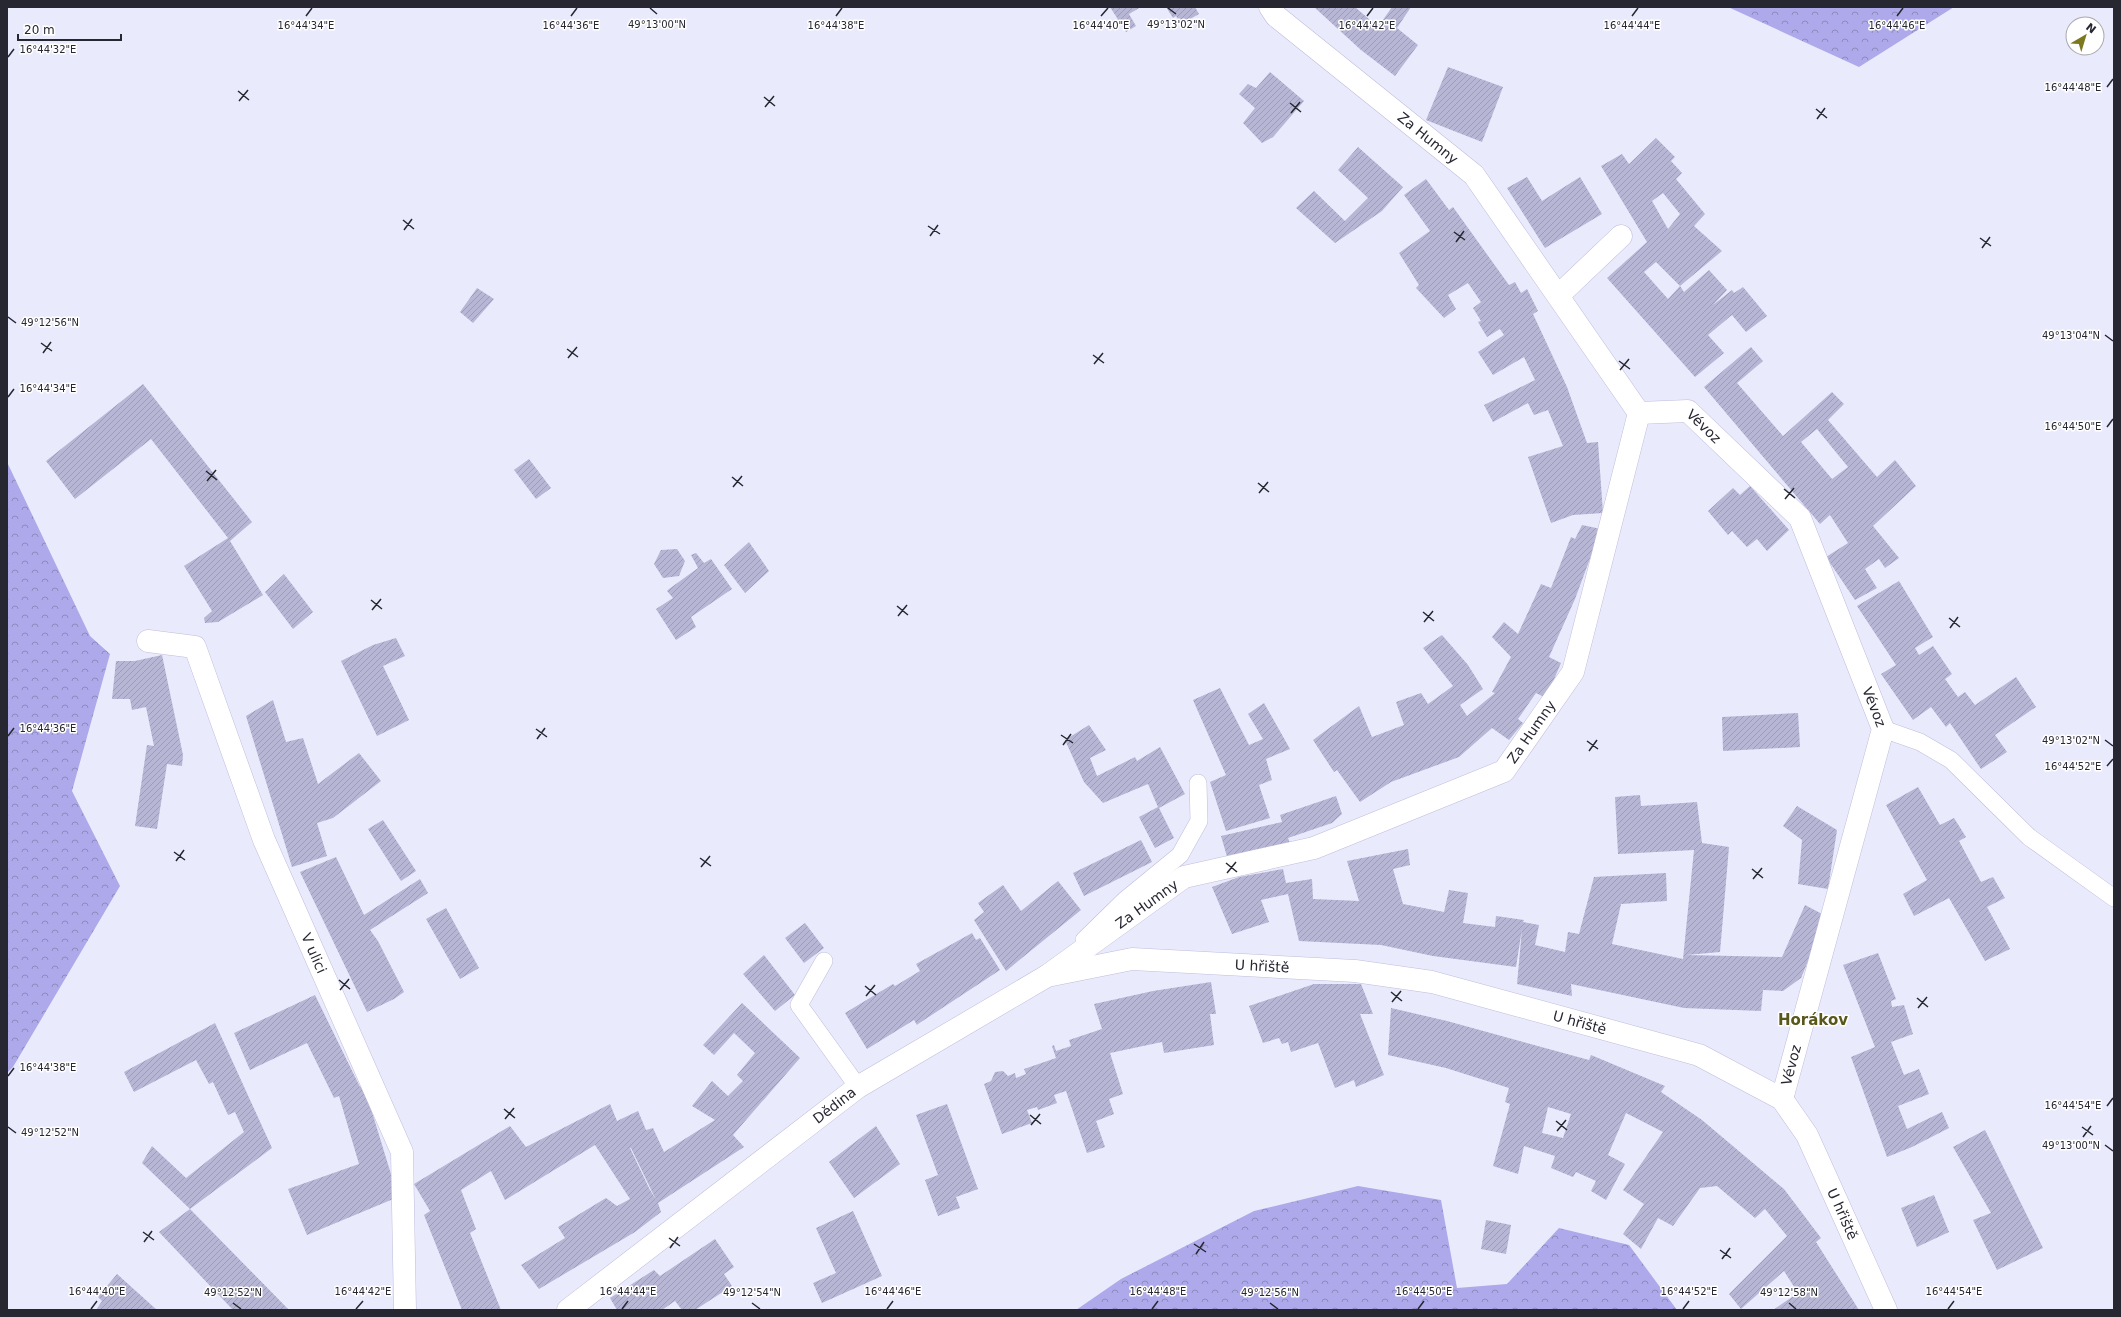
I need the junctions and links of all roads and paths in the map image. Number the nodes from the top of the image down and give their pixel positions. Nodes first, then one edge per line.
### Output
1 (1270, 7) edge
2 (1621, 236) dead end
3 (1559, 295) junction
4 (1639, 413) junction
5 (148, 641) dead end
6 (1883, 729) junction
7 (1198, 783) dead end
8 (2114, 898) edge
9 (1132, 959) joint
10 (824, 961) dead end
11 (1047, 976) junction
12 (858, 1087) junction
13 (1782, 1099) junction
14 (405, 1310) edge
15 (568, 1310) edge
16 (1886, 1310) edge

1 - 3 street, Za Humny
2 - 3 street
3 - 4 street, Za Humny
4 - 6 street, Vévoz
4 - 11 street, Za Humny
5 - 14 street, V ulici
6 - 8 lane
6 - 13 street, Vévoz
7 - 11 lane
9 - 11 street, Dědina
9 - 13 street, U hřiště
10 - 12 lane
11 - 12 street, Dědina
12 - 15 street, Dědina
13 - 16 street, U hřiště

